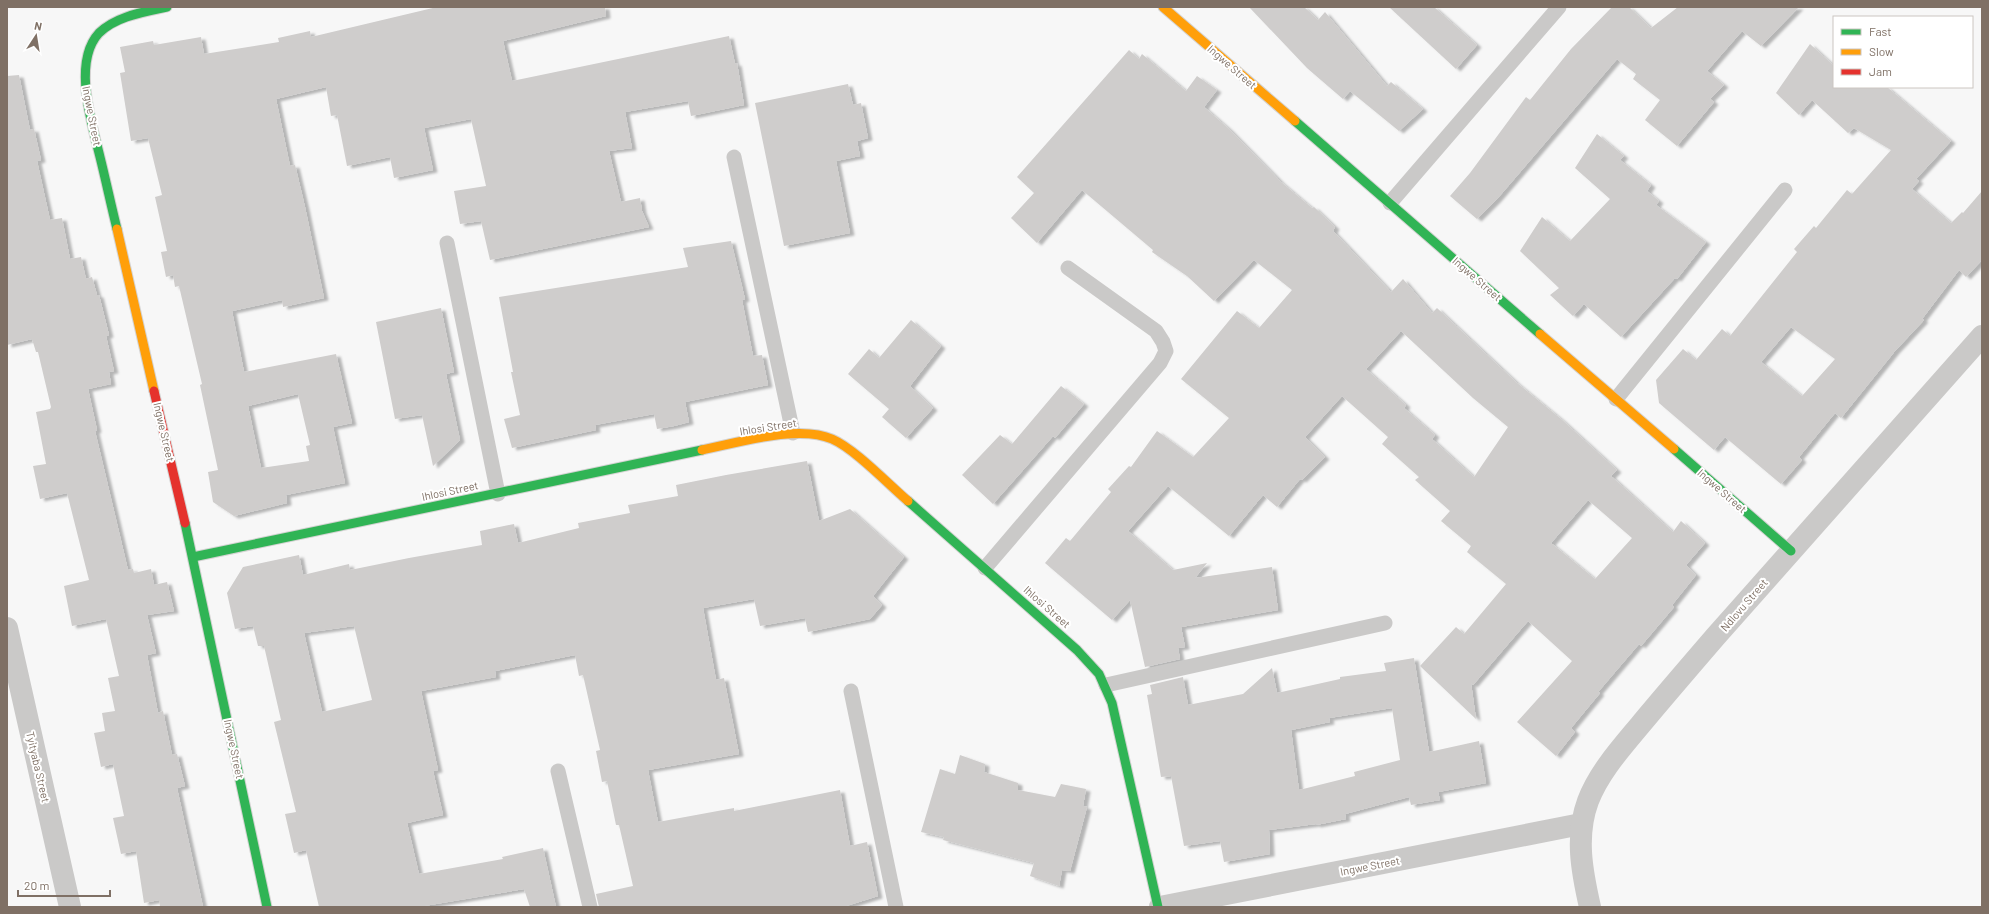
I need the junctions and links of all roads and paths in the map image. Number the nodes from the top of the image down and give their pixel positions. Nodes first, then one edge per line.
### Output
1 (167, 7) edge
2 (1163, 7) edge
3 (1559, 7) edge
4 (134, 10) edge
5 (734, 157) dead end
6 (1785, 190) dead end
7 (1390, 203) junction
8 (447, 243) dead end
9 (1068, 268) dead end
10 (1982, 336) edge
11 (1616, 399) junction
12 (793, 433) junction
13 (498, 494) junction
14 (1791, 551) junction
15 (193, 557) junction
16 (985, 568) junction
17 (1385, 622) dead end
18 (7, 628) edge
19 (1106, 685) junction
20 (851, 691) dead end
21 (558, 771) dead end
22 (1581, 824) junction
23 (70, 907) edge
24 (267, 907) edge
25 (590, 907) edge
26 (896, 907) edge
27 (1159, 907) edge
28 (1590, 907) edge

1 - 4 street, Ingwe Street
2 - 7 street, Ingwe Street
3 - 7 lane
4 - 15 street, Ingwe Street
5 - 12 lane
6 - 11 lane
7 - 11 street, Ingwe Street
8 - 13 lane
9 - 16 lane
10 - 14 street, Ndlovu Street
11 - 14 street, Ingwe Street
12 - 13 street, Ihlosi Street
12 - 16 street, Ihlosi Street
13 - 15 street, Ihlosi Street
14 - 22 street, Ndlovu Street
15 - 24 street, Ingwe Street
16 - 19 street, Ihlosi Street
17 - 19 lane
18 - 23 street, Tyityaba Street
19 - 27 street, Ihlosi Street
20 - 26 lane
21 - 25 lane
22 - 27 street, Ingwe Street
22 - 28 street, Ndlovu Street

